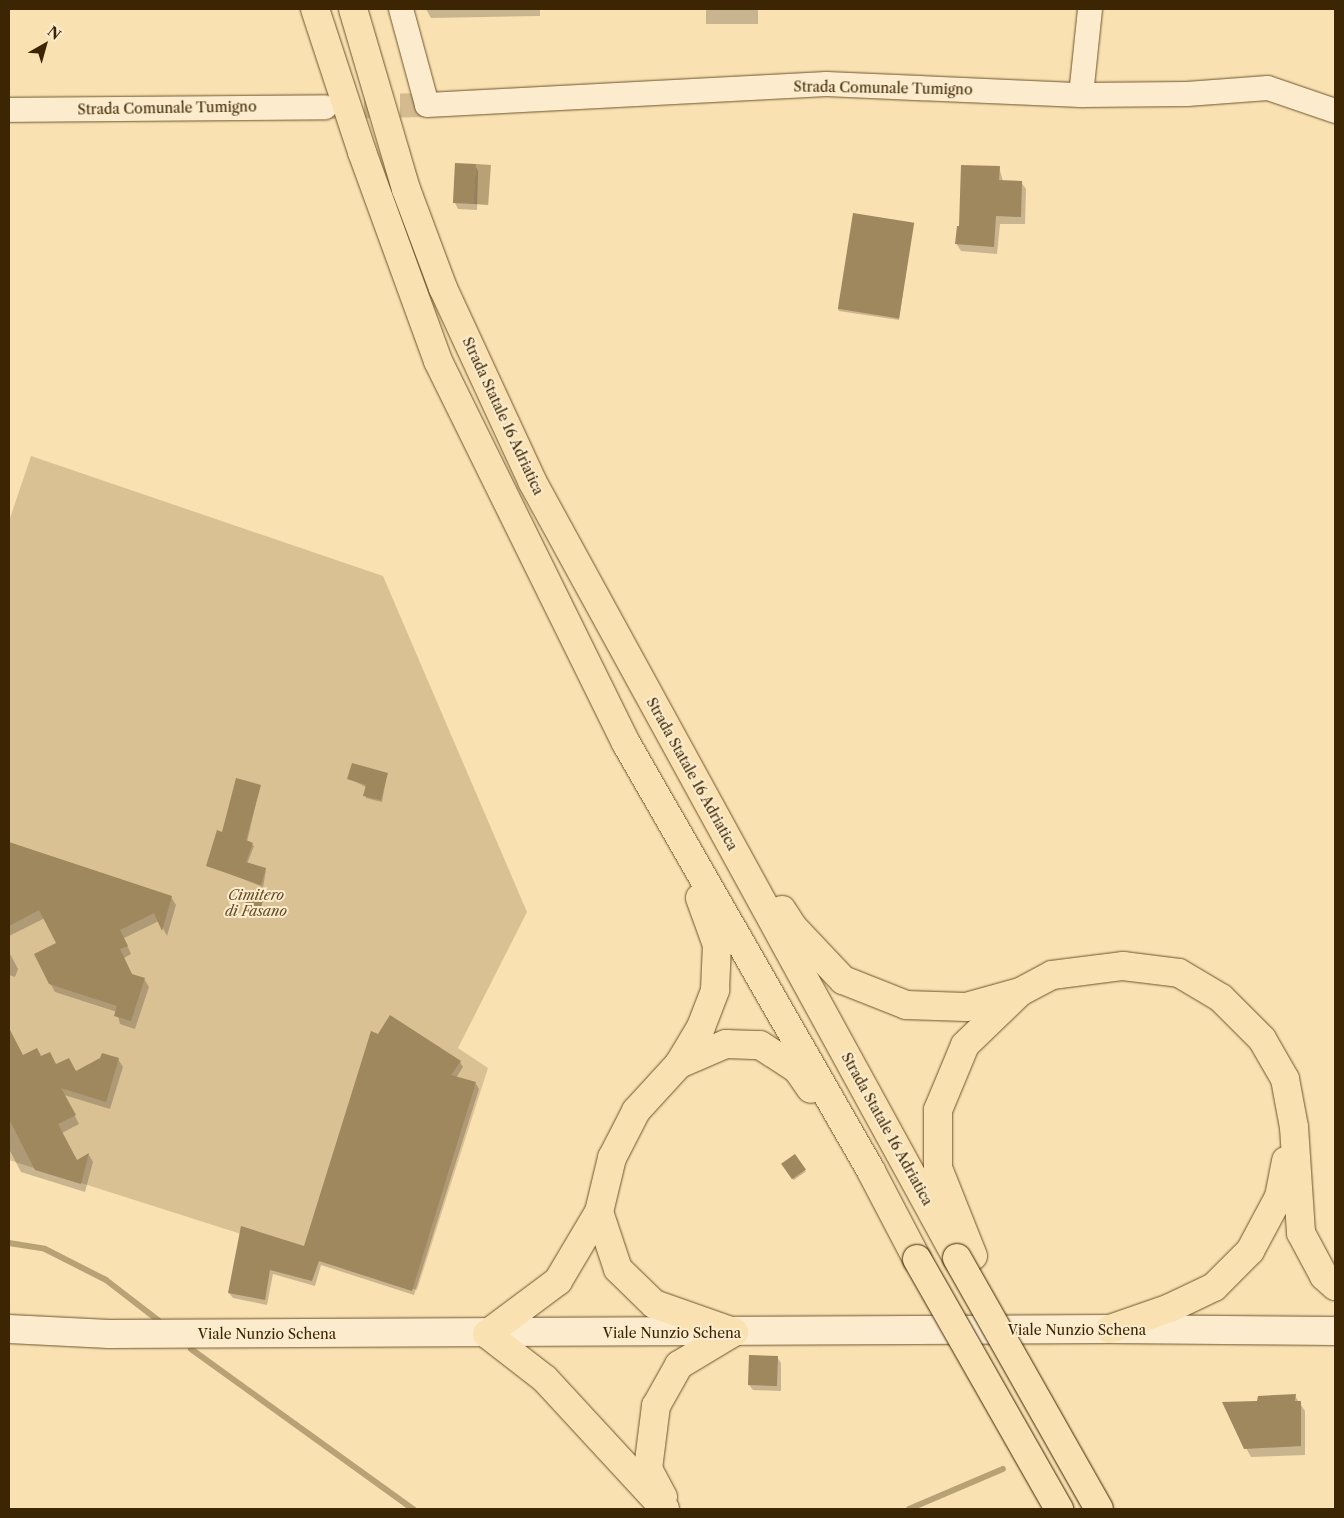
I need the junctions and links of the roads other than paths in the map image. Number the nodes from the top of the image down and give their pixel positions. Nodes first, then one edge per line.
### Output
1 (315, 9) edge
2 (353, 9) edge
3 (401, 9) edge
4 (1090, 9) edge
5 (1080, 95) junction
6 (325, 107) tunnel mouth
7 (9, 110) edge
8 (1335, 111) edge
9 (626, 743) junction
10 (688, 764) junction
11 (1020, 992) junction
12 (679, 1064) junction
13 (1294, 1127) junction
14 (870, 1171) junction
15 (599, 1212) junction
16 (966, 1258) junction
17 (1335, 1286) edge
18 (9, 1329) edge
19 (1110, 1329) junction
20 (734, 1332) junction
21 (1335, 1332) edge
22 (486, 1334) junction
23 (665, 1509) edge
24 (670, 1509) edge
25 (1059, 1509) edge
26 (1099, 1509) edge

1 - 9 highway
2 - 10 highway, Strada Statale 16 Adriatica
3 - 5 street, Strada Comunale Tumigno
4 - 5 street
5 - 8 street, Strada Comunale Tumigno
6 - 7 street, Strada Comunale Tumigno
9 - 12 highway
9 - 14 highway
10 - 11 highway
10 - 16 highway, Strada Statale 16 Adriatica
11 - 13 highway
11 - 16 highway
12 - 14 highway
12 - 15 highway
13 - 17 highway
13 - 19 highway
14 - 25 highway, bridge
15 - 20 highway
15 - 22 highway
16 - 26 highway, Strada Statale 16 Adriatica, bridge
18 - 22 street, Viale Nunzio Schena
19 - 20 street, Viale Nunzio Schena
19 - 21 street, Viale Nunzio Schena
20 - 22 street, Viale Nunzio Schena
20 - 24 highway
22 - 23 highway

